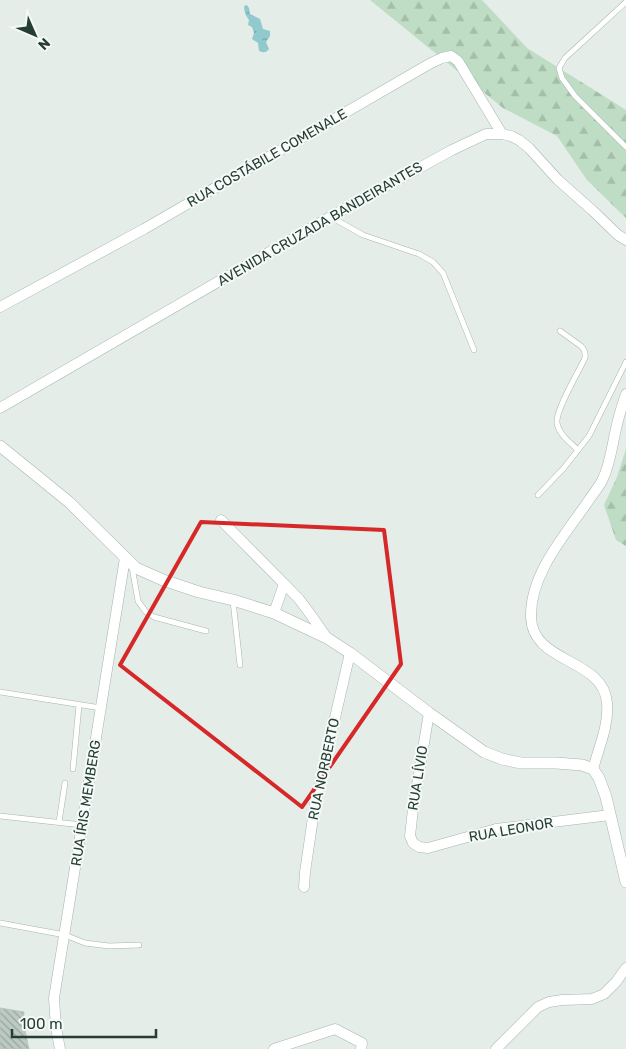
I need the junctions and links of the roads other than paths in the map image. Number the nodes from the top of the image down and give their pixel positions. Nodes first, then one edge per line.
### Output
1 (626, 2) edge
2 (502, 134) junction
3 (626, 147) edge
4 (330, 217) junction
5 (626, 240) edge
6 (0, 307) edge
7 (560, 331) dead end
8 (474, 350) dead end
9 (626, 362) edge
10 (626, 394) edge
11 (0, 408) edge
12 (0, 446) edge
13 (578, 450) junction
14 (538, 495) dead end
15 (221, 520) dead end
16 (128, 561) junction
17 (284, 584) junction
18 (233, 600) junction
19 (274, 613) junction
20 (206, 631) dead end
21 (327, 638) junction
22 (350, 653) junction
23 (240, 665) dead end
24 (0, 692) edge
25 (79, 705) junction
26 (101, 708) junction
27 (429, 713) junction
28 (73, 769) dead end
29 (593, 769) junction
30 (65, 783) dead end
31 (610, 815) junction
32 (0, 816) edge
33 (59, 822) junction
34 (82, 826) junction
35 (413, 843) joint
36 (626, 882) edge
37 (304, 887) dead end
38 (0, 922) edge
39 (65, 935) junction
40 (138, 944) dead end
41 (626, 968) edge
42 (60, 1049) edge
43 (274, 1049) edge
44 (361, 1049) edge
45 (496, 1049) edge

1 - 3 lane
2 - 4 street, AVENIDA CRUZADA BANDEIRANTES
2 - 5 street
2 - 6 street, RUA COSTÁBILE COMENALE
4 - 8 lane
4 - 11 street, AVENIDA CRUZADA BANDEIRANTES
7 - 13 lane
9 - 13 lane
10 - 29 street
12 - 16 street
13 - 14 lane
15 - 17 street
16 - 18 street
16 - 20 lane
16 - 26 street, RUA ÍRIS MEMBERG
17 - 19 street
17 - 21 street
18 - 19 street
18 - 23 lane
19 - 21 street
21 - 22 street
22 - 27 street
22 - 37 street, RUA NORBERTO
24 - 25 lane
25 - 26 lane
25 - 28 lane
26 - 34 street, RUA ÍRIS MEMBERG
27 - 29 street
27 - 35 street, RUA LÍVIO
29 - 31 street
30 - 33 lane
31 - 35 street, RUA LEONOR
31 - 36 street
32 - 33 lane
33 - 34 lane
34 - 39 street, RUA ÍRIS MEMBERG
38 - 39 lane
39 - 40 lane
39 - 42 street, RUA ÍRIS MEMBERG
41 - 45 street
43 - 44 street

